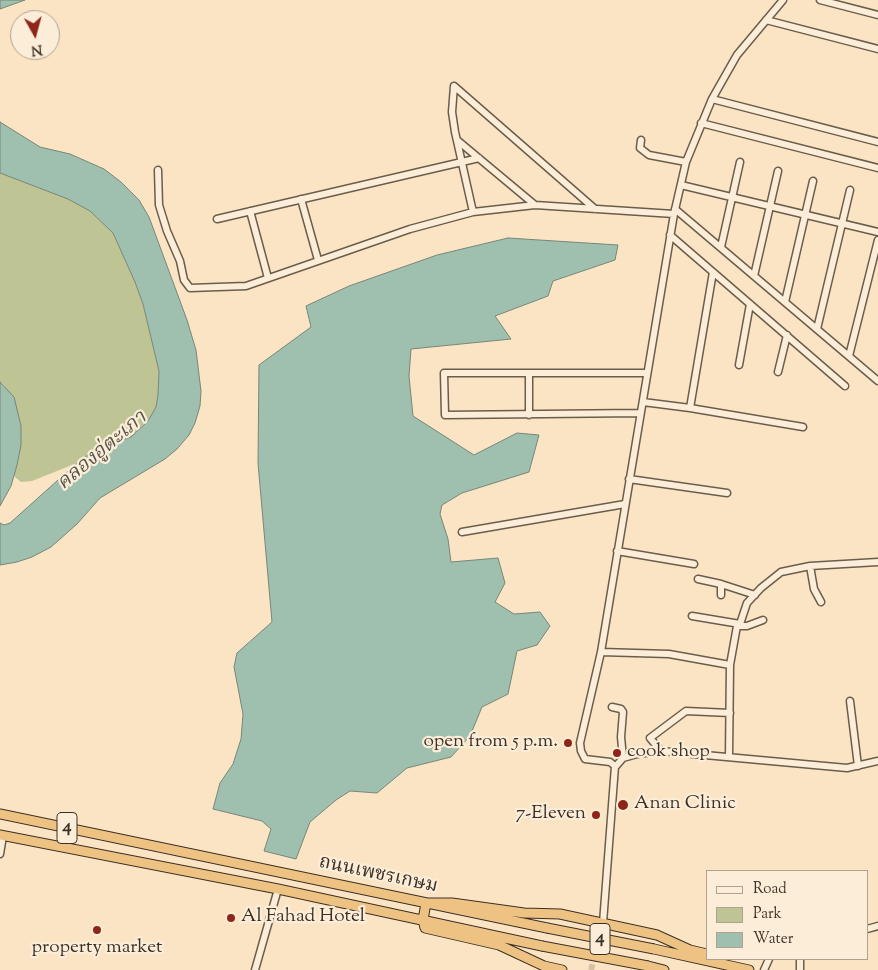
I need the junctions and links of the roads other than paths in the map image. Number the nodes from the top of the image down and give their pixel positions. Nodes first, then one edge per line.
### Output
1 (783, 0) edge
2 (820, 0) edge
3 (878, 15) edge
4 (766, 20) junction
5 (878, 49) edge
6 (712, 99) junction
7 (701, 123) junction
8 (457, 140) junction
9 (641, 140) dead end
10 (878, 142) edge
11 (479, 158) junction
12 (461, 161) junction
13 (686, 162) junction
14 (740, 162) dead end
15 (878, 168) edge
16 (158, 170) dead end
17 (778, 171) dead end
18 (813, 181) dead end
19 (681, 185) junction
20 (850, 190) dead end
21 (732, 196) junction
22 (301, 199) junction
23 (535, 205) junction
24 (771, 206) junction
25 (595, 209) junction
26 (250, 211) junction
27 (473, 212) junction
28 (674, 212) junction
29 (805, 214) junction
30 (217, 219) dead end
31 (843, 223) junction
32 (878, 232) edge
33 (670, 235) junction
34 (878, 240) edge
35 (721, 247) junction
36 (318, 260) junction
37 (713, 272) junction
38 (754, 276) junction
39 (268, 278) junction
40 (785, 302) junction
41 (750, 304) junction
42 (817, 329) junction
43 (787, 335) junction
44 (849, 356) junction
45 (739, 365) dead end
46 (778, 372) dead end
47 (529, 373) junction
48 (647, 373) junction
49 (878, 381) edge
50 (846, 386) dead end
51 (643, 402) junction
52 (690, 408) junction
53 (640, 413) junction
54 (529, 415) junction
55 (803, 427) dead end
56 (629, 479) junction
57 (727, 493) dead end
58 (625, 504) junction
59 (462, 532) dead end
60 (617, 551) junction
61 (878, 562) edge
62 (694, 564) dead end
63 (810, 566) junction
64 (698, 579) dead end
65 (721, 584) junction
66 (721, 595) dead end
67 (755, 595) junction
68 (821, 602) dead end
69 (692, 616) dead end
70 (763, 620) dead end
71 (738, 625) junction
72 (601, 652) junction
73 (730, 665) junction
74 (850, 701) dead end
75 (612, 707) dead end
76 (730, 713) junction
77 (661, 751) junction
78 (728, 757) junction
79 (623, 758) junction
80 (878, 761) edge
81 (616, 766) dead end
82 (858, 766) junction
83 (0, 814) edge
84 (2, 836) edge
85 (0, 854) edge
86 (278, 889) junction
87 (426, 903) junction
88 (423, 920) junction
89 (603, 923) junction
90 (706, 954) edge
91 (728, 960) edge
92 (735, 967) junction
93 (255, 970) edge
94 (562, 970) edge
95 (664, 970) edge
96 (749, 970) edge

1 - 4 street
2 - 3 street
4 - 5 street
4 - 6 street
6 - 7 street
6 - 10 street
7 - 13 street
7 - 15 street
8 - 11 street
8 - 12 street
8 - 25 street
9 - 13 street
11 - 12 street
11 - 23 street
12 - 22 street
12 - 27 street
13 - 19 street
14 - 21 street
16 - 39 street
17 - 24 street
18 - 29 street
19 - 21 street
19 - 28 street
20 - 31 street
21 - 24 street
21 - 35 street
22 - 26 street
22 - 36 street
23 - 25 street
23 - 27 street
24 - 29 street
24 - 38 street
25 - 28 street
26 - 30 street
26 - 39 street
27 - 36 street
28 - 33 street
28 - 35 street
29 - 31 street
29 - 40 street
31 - 32 street
31 - 42 street
33 - 37 street
33 - 48 street
34 - 44 street
35 - 38 street
36 - 39 street
37 - 41 street
37 - 52 street
38 - 40 street
40 - 42 street
41 - 43 street
41 - 45 street
42 - 44 street
43 - 46 street
43 - 50 street
44 - 49 street
47 - 48 street
47 - 54 street
47 - 54 street
48 - 51 street
51 - 52 street
51 - 53 street
52 - 55 street
53 - 54 street
53 - 56 street
56 - 57 street
56 - 58 street
58 - 59 street
58 - 60 street
60 - 62 street
60 - 72 street
61 - 63 street
63 - 67 street
63 - 68 street
64 - 65 street
65 - 66 street
65 - 67 street
67 - 71 street
69 - 71 street
70 - 71 street
71 - 73 street
72 - 73 street
72 - 89 street
73 - 76 street
74 - 82 street
75 - 79 street
76 - 77 street
76 - 78 street
77 - 78 street
77 - 79 street
78 - 82 street
79 - 81 street
80 - 82 street
83 - 87 highway, ถนนเพชรเกษม / 4
84 - 85 street
84 - 86 highway, ถนนเพชรเกษม / 4
86 - 88 highway, ถนนเพชรเกษม / 4
86 - 93 street
87 - 88 highway
87 - 89 highway
87 - 92 highway, ถนนเพชรเกษม / 4, bridge
88 - 94 highway
88 - 95 highway, ถนนเพชรเกษม / 4, bridge
89 - 90 highway
91 - 92 highway
92 - 96 highway, ถนนเพชรเกษม / 4

